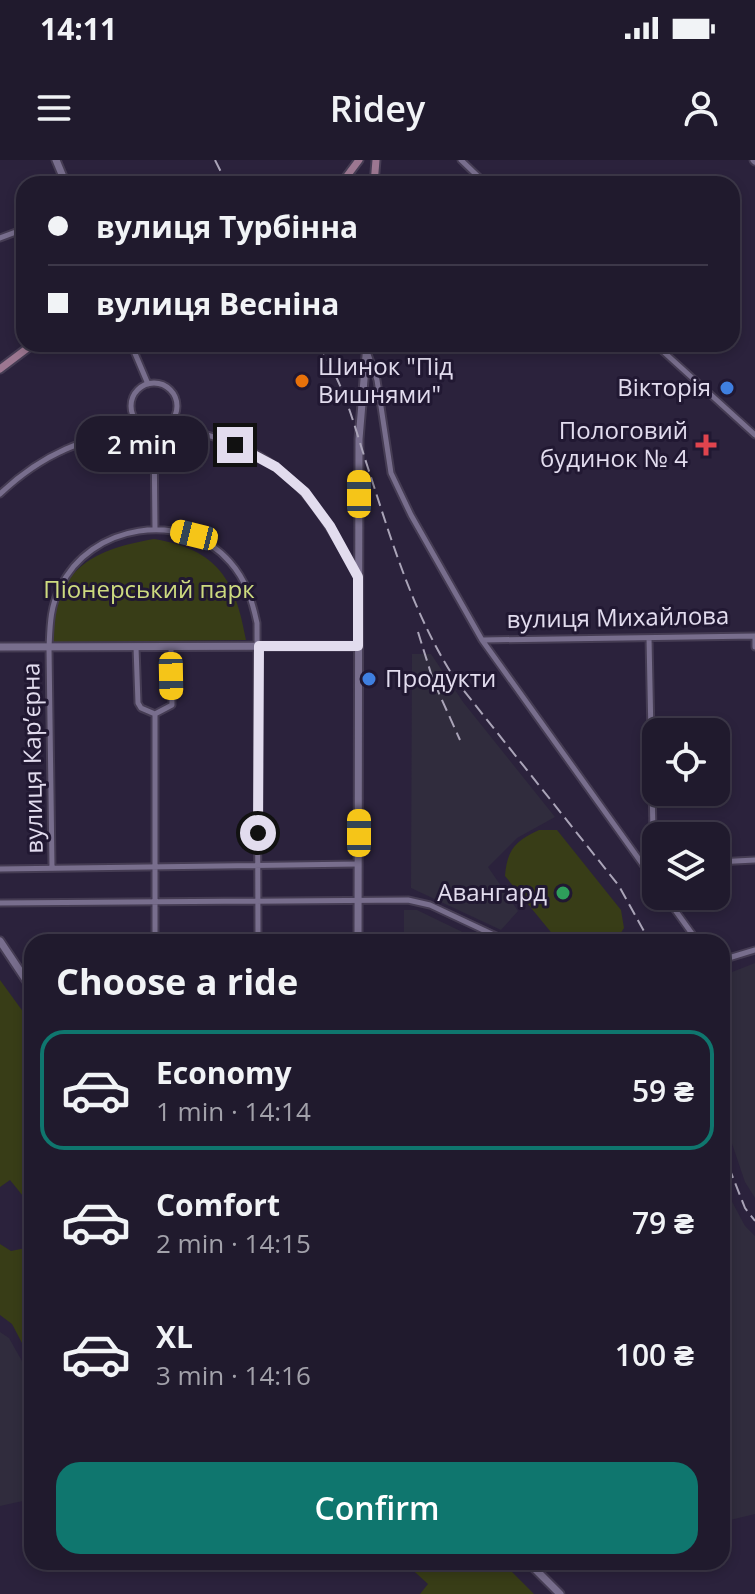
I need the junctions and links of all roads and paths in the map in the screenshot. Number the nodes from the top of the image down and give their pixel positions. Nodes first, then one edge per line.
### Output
1 (461, 160) edge
2 (478, 176) edge
3 (22, 352) edge
4 (134, 352) edge
5 (366, 352) edge
6 (368, 352) edge
7 (664, 352) edge
8 (0, 369) edge
9 (148, 384) junction
10 (169, 423) junction
11 (142, 426) junction
12 (154, 429) junction
13 (755, 435) edge
14 (0, 494) edge
15 (155, 529) junction
16 (358, 577) junction
17 (755, 636) edge
18 (649, 638) junction
19 (482, 640) junction
20 (259, 646) junction
21 (358, 646) junction
22 (0, 647) edge
23 (136, 647) junction
24 (755, 647) edge
25 (49, 648) junction
26 (171, 648) junction
27 (155, 714) junction
28 (654, 822) edge
29 (755, 860) edge
30 (730, 861) edge
31 (258, 864) junction
32 (359, 864) junction
33 (642, 864) edge
34 (154, 866) junction
35 (52, 867) junction
36 (0, 869) edge
37 (258, 902) junction
38 (359, 902) junction
39 (0, 903) edge
40 (154, 903) junction
41 (675, 910) edge
42 (155, 934) edge
43 (258, 934) edge
44 (358, 934) edge
45 (492, 934) edge
46 (692, 934) edge
47 (0, 941) edge
48 (755, 950) edge
49 (730, 958) edge
50 (24, 977) edge
51 (536, 1570) edge
52 (560, 1594) edge

1 - 2 street
3 - 8 main road
4 - 9 street
5 - 16 street
6 - 19 street
7 - 13 street
9 - 10 street
9 - 11 street
10 - 12 street
10 - 16 street
11 - 12 street
11 - 14 street
12 - 15 street
15 - 20 street
15 - 25 street, вулиця Кар’єрна
16 - 21 street
17 - 18 street, вулиця Михайлова
17 - 24 street
18 - 19 street, вулиця Михайлова
18 - 28 street
19 - 33 street
20 - 21 street
20 - 26 street
20 - 31 street
21 - 32 street
22 - 25 street
23 - 25 street
23 - 26 street
23 - 27 street
25 - 35 street, вулиця Кар’єрна
26 - 27 street
27 - 34 street
29 - 30 street
31 - 32 street
31 - 34 street
31 - 37 street
32 - 38 street
34 - 35 street
34 - 40 street
35 - 36 street
37 - 38 street
37 - 40 street
37 - 43 street
38 - 44 street
38 - 45 street
39 - 40 street
40 - 42 street
41 - 46 street
47 - 50 street
48 - 49 street
51 - 52 street

